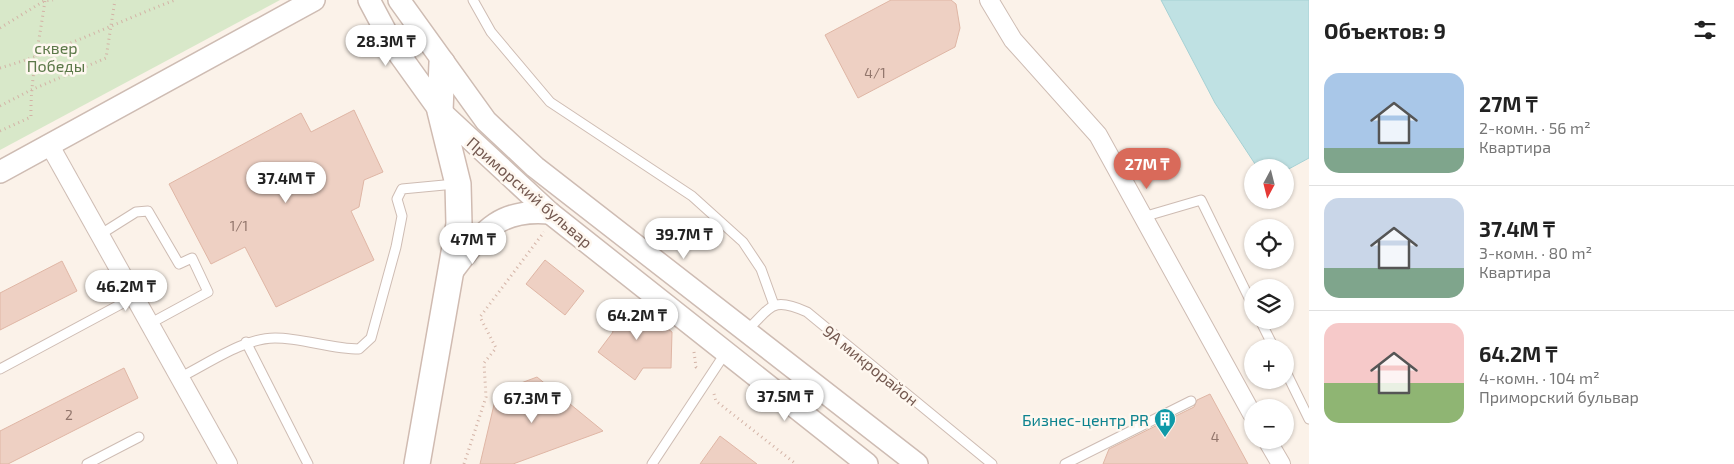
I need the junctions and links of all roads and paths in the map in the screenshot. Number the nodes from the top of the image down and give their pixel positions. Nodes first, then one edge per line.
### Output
1 (45, 0) edge
2 (53, 0) edge
3 (115, 0) edge
4 (175, 0) edge
5 (314, 0) edge
6 (369, 0) edge
7 (399, 0) edge
8 (473, 0) edge
9 (989, 0) edge
10 (110, 25) junction
11 (0, 28) edge
12 (38, 57) junction
13 (442, 63) junction
14 (0, 68) edge
15 (31, 90) junction
16 (0, 106) edge
17 (440, 111) junction
18 (0, 131) edge
19 (49, 144) junction
20 (0, 172) edge
21 (458, 184) junction
22 (1143, 217) junction
23 (549, 220) junction
24 (100, 234) junction
25 (452, 272) junction
26 (1244, 288) edge
27 (136, 296) junction
28 (774, 305) junction
29 (151, 323) junction
30 (746, 331) junction
31 (246, 342) junction
32 (694, 351) dead end
33 (726, 352) junction
34 (0, 369) edge
35 (710, 376) junction
36 (181, 377) junction
37 (1294, 388) edge
38 (1244, 400) edge
39 (1191, 401) dead end
40 (1309, 419) edge
41 (139, 437) dead end
42 (1272, 449) edge
43 (87, 464) edge
44 (228, 464) edge
45 (308, 464) edge
46 (417, 464) edge
47 (464, 464) edge
48 (652, 464) edge
49 (796, 464) edge
50 (867, 464) edge
51 (917, 464) edge
52 (992, 464) edge
53 (1065, 464) edge
54 (1281, 464) edge

1 - 2 path
1 - 11 path
1 - 12 path
3 - 10 path
4 - 10 path
5 - 19 street
6 - 17 street, Приморский бульвар
7 - 13 street, Приморский бульвар
8 - 28 lane
9 - 22 street
10 - 12 path
10 - 15 path
12 - 14 path
12 - 15 path
13 - 17 main road
13 - 30 street, Приморский бульвар
15 - 16 path
15 - 18 path
17 - 21 main road
17 - 23 street, Приморский бульвар
19 - 20 street
19 - 24 street
21 - 25 main road
21 - 31 lane
22 - 26 lane
22 - 38 street
23 - 25 street
23 - 33 street, Приморский бульвар
23 - 47 path
24 - 27 street
24 - 29 lane
25 - 46 main road
27 - 29 street
27 - 34 lane
28 - 30 lane
28 - 52 lane, 9А микрорайон
29 - 36 street
30 - 51 street, Приморский бульвар
31 - 36 lane
31 - 45 lane
32 - 35 path
33 - 35 lane
33 - 50 street, Приморский бульвар
35 - 48 lane
35 - 49 path
36 - 44 street
37 - 40 lane
39 - 53 lane
41 - 43 lane
42 - 54 street

